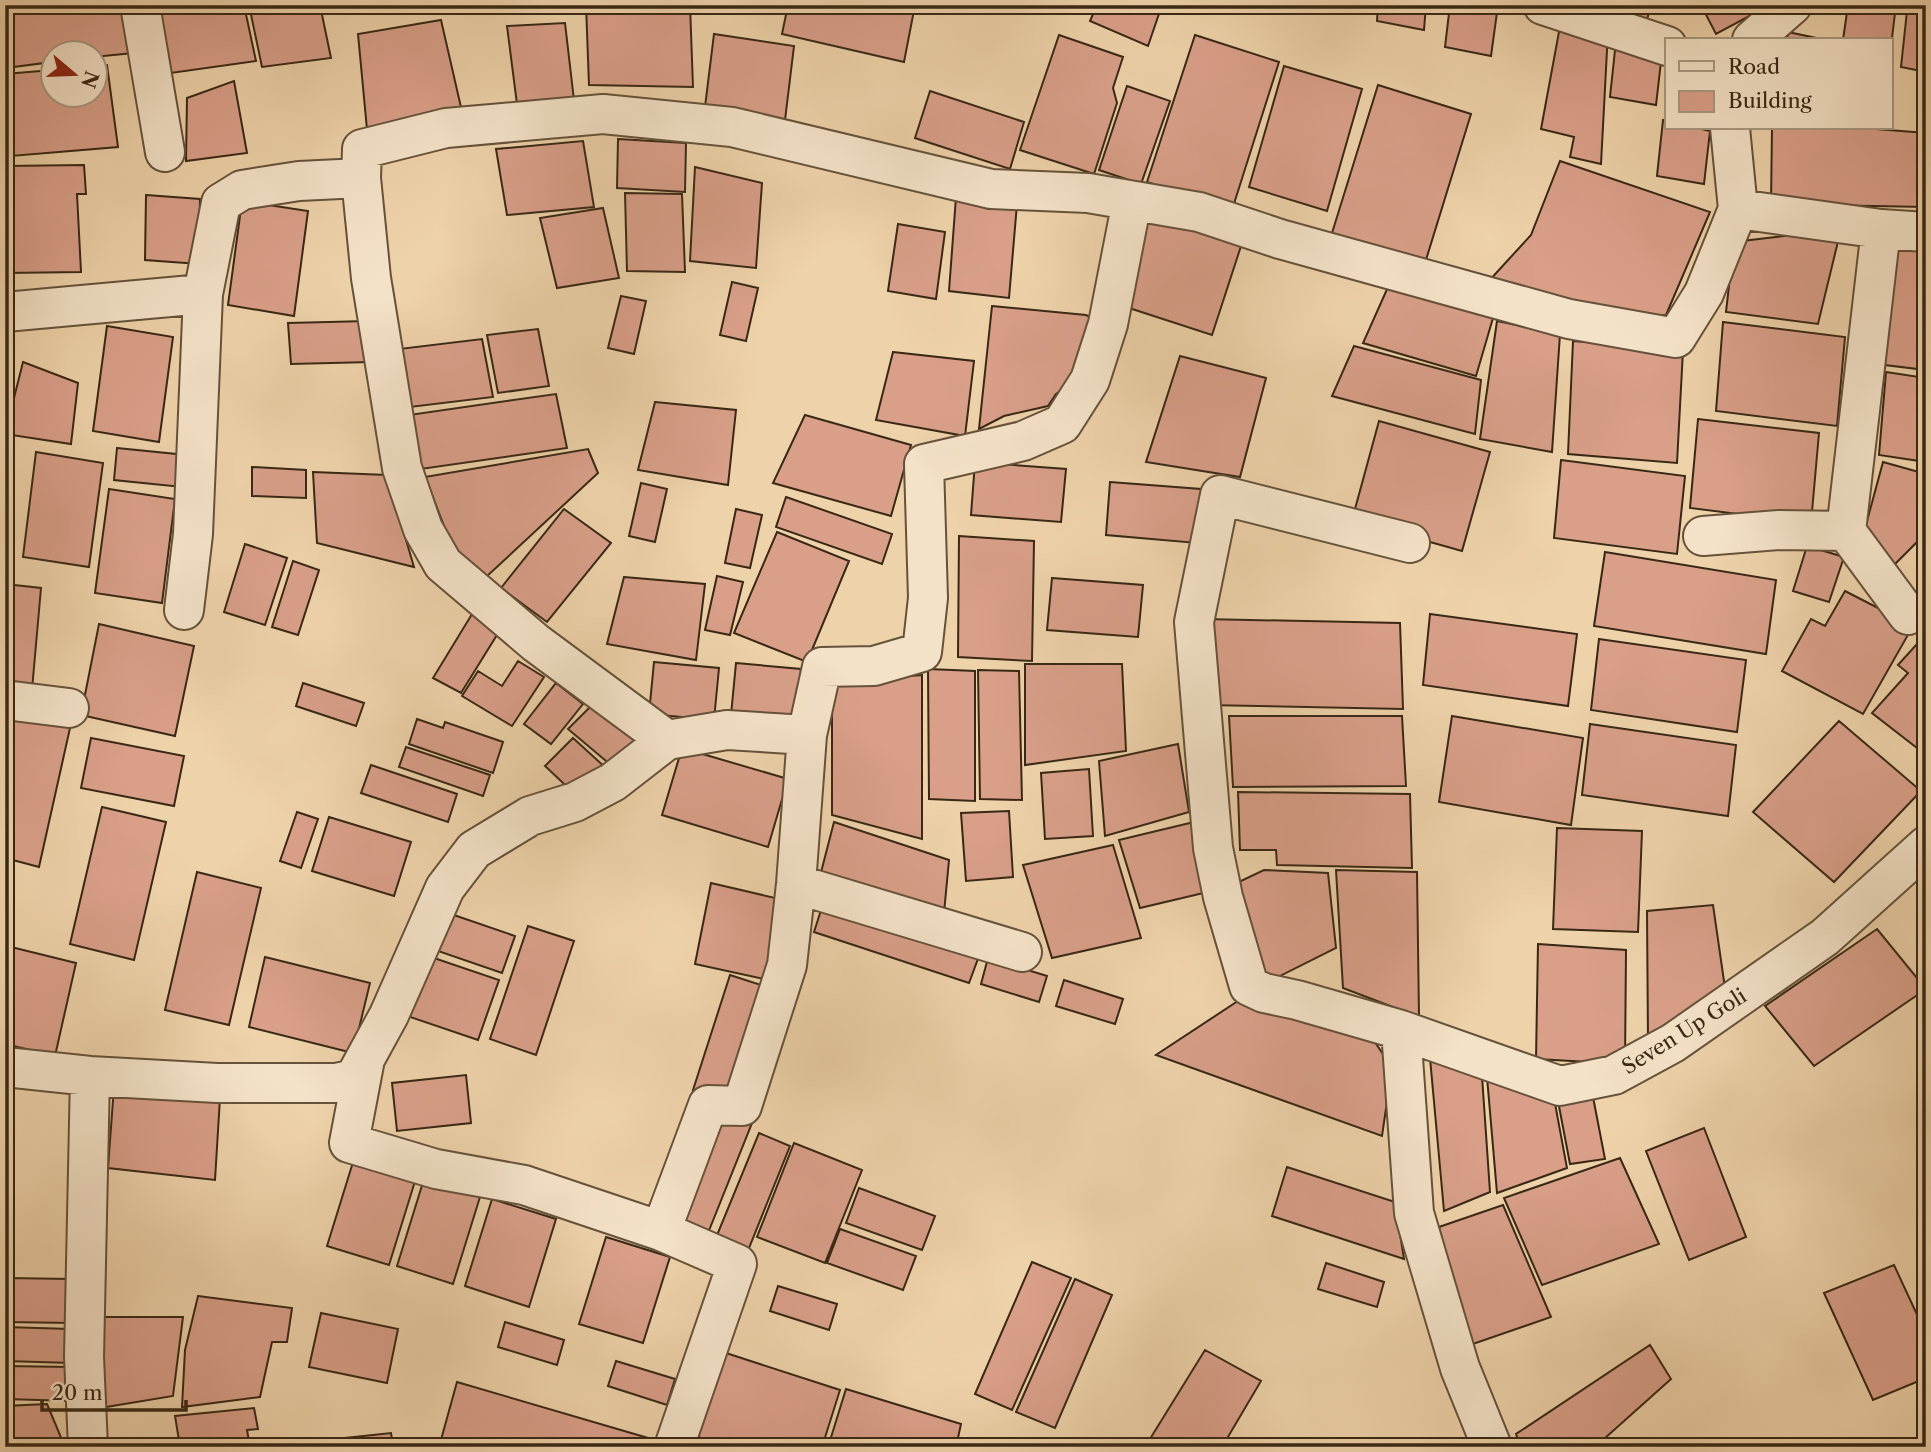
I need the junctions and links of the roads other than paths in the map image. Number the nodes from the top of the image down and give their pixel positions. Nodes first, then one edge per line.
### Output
1 (140, 5) edge
2 (1543, 5) edge
3 (1792, 5) edge
4 (1754, 38) edge
5 (1665, 45) edge
6 (1730, 130) edge
7 (165, 152) dead end
8 (361, 178) junction
9 (1132, 201) junction
10 (1738, 209) junction
11 (1881, 229) junction
12 (1926, 232) edge
13 (203, 294) junction
14 (5, 312) edge
15 (1846, 531) junction
16 (1703, 536) dead end
17 (1410, 544) dead end
18 (184, 610) dead end
19 (1908, 615) dead end
20 (5, 700) edge
21 (69, 708) dead end
22 (807, 735) junction
23 (667, 740) junction
24 (1926, 846) edge
25 (796, 884) junction
26 (1022, 952) dead end
27 (1401, 1030) junction
28 (365, 1059) junction
29 (5, 1067) edge
30 (90, 1076) junction
31 (661, 1231) junction
32 (88, 1447) edge
33 (674, 1447) edge
34 (1492, 1447) edge

1 - 7 street
2 - 5 street
3 - 4 street
6 - 10 street
8 - 9 street
8 - 13 street
8 - 23 street
9 - 10 street
9 - 22 street
10 - 11 street
11 - 12 street
11 - 15 street
13 - 14 street
13 - 18 street
15 - 16 street
15 - 19 street
17 - 27 street, Seven Up Goli
20 - 21 street
22 - 23 street
22 - 25 street
23 - 28 street
24 - 27 street, Seven Up Goli
25 - 26 street
25 - 31 street
27 - 34 street
28 - 30 street
28 - 31 street
29 - 30 street
30 - 32 street
31 - 33 street

